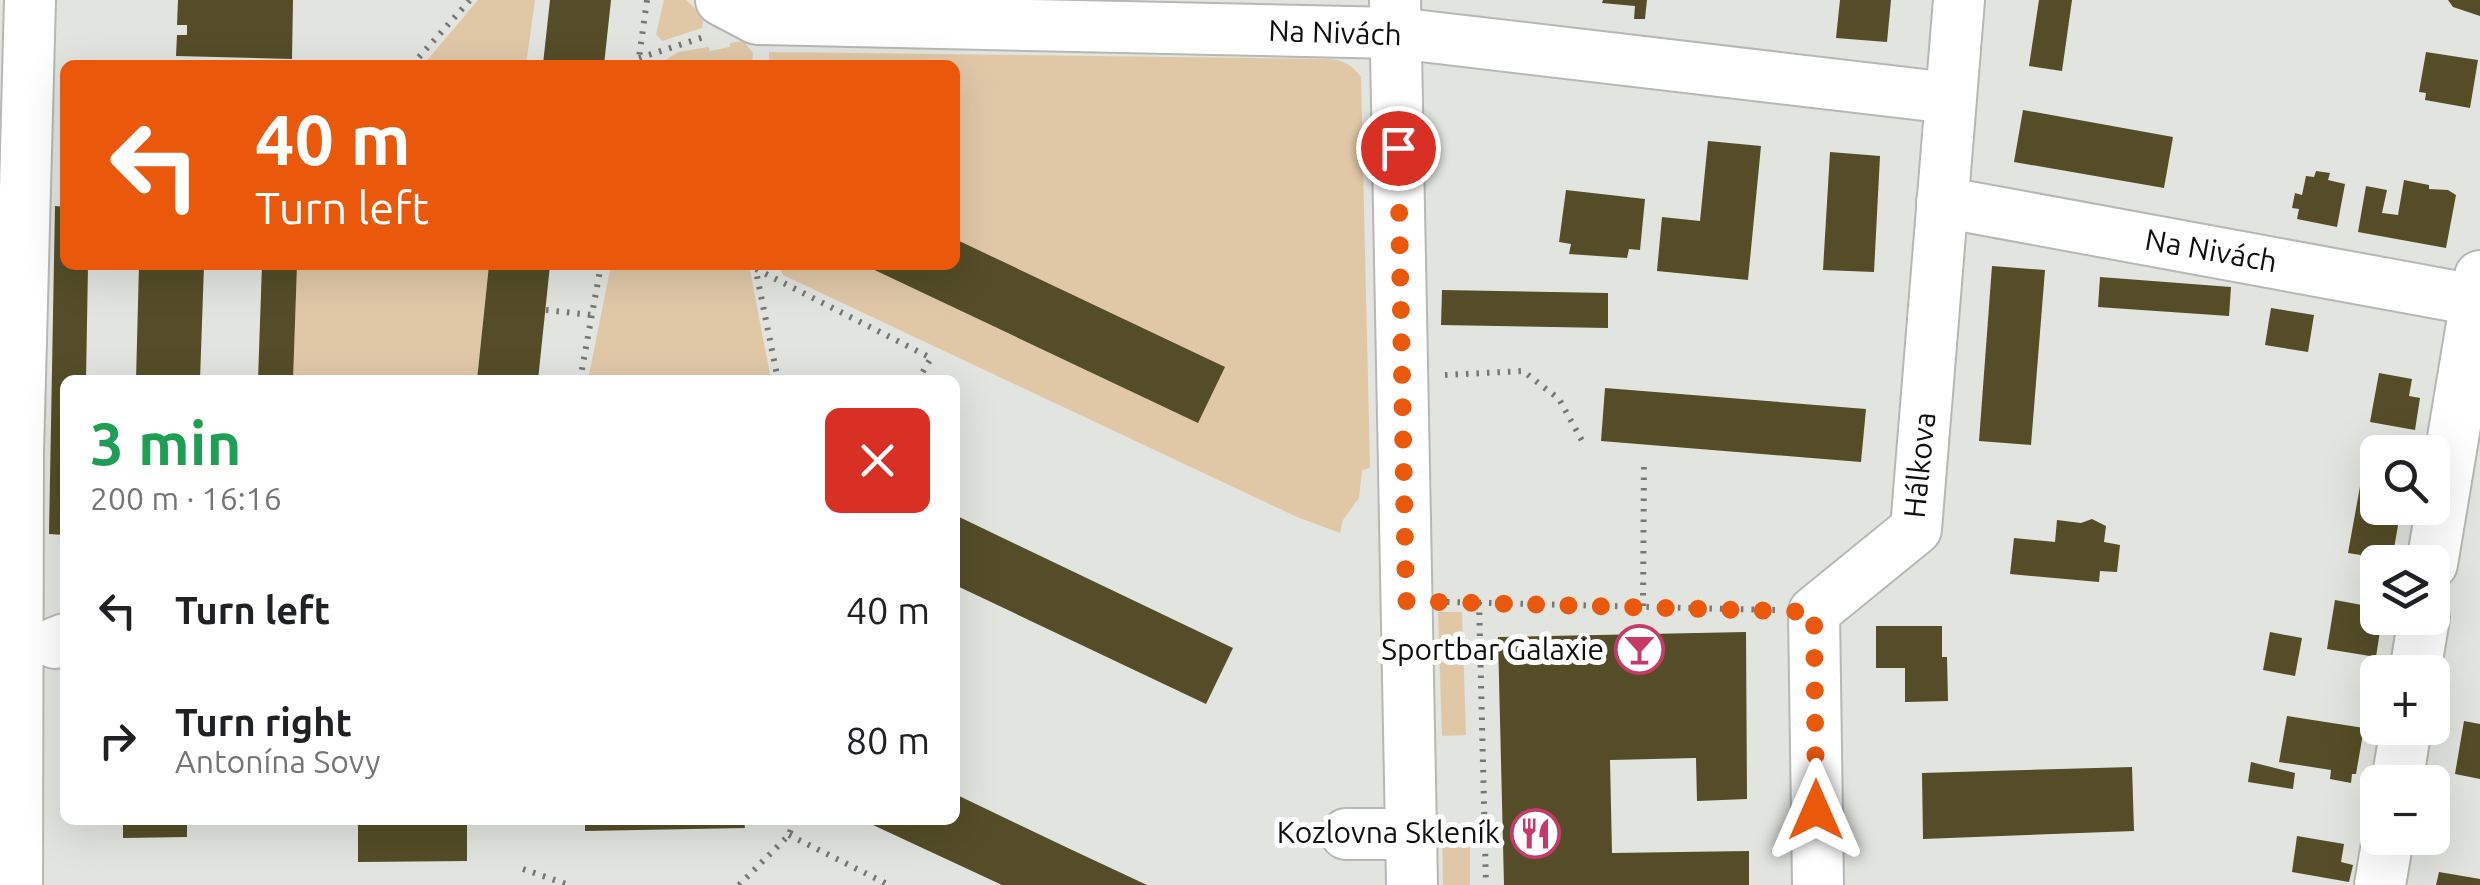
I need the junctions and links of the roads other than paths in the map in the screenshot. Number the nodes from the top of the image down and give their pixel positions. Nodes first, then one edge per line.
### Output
1 (30, 0) edge
2 (1959, 0) edge
3 (998, 13) edge
4 (1395, 16) edge
5 (716, 17) edge
6 (1950, 98) junction
7 (1942, 202) junction
8 (2478, 292) edge
9 (9, 450) edge
10 (2435, 545) edge
11 (1346, 834) dead end
12 (1411, 834) junction
13 (2385, 855) edge
14 (17, 885) edge
15 (1412, 885) edge
16 (1818, 885) edge
17 (2380, 885) edge

1 - 9 street
2 - 6 street, Hálkova
3 - 4 street, Na Nivách
3 - 5 street, Na Nivách
4 - 6 street, Na Nivách
4 - 12 street
6 - 7 street, Hálkova
7 - 8 street, Na Nivách
7 - 16 street, Hálkova
8 - 10 street
9 - 14 street
11 - 12 street
12 - 15 street
13 - 17 street

